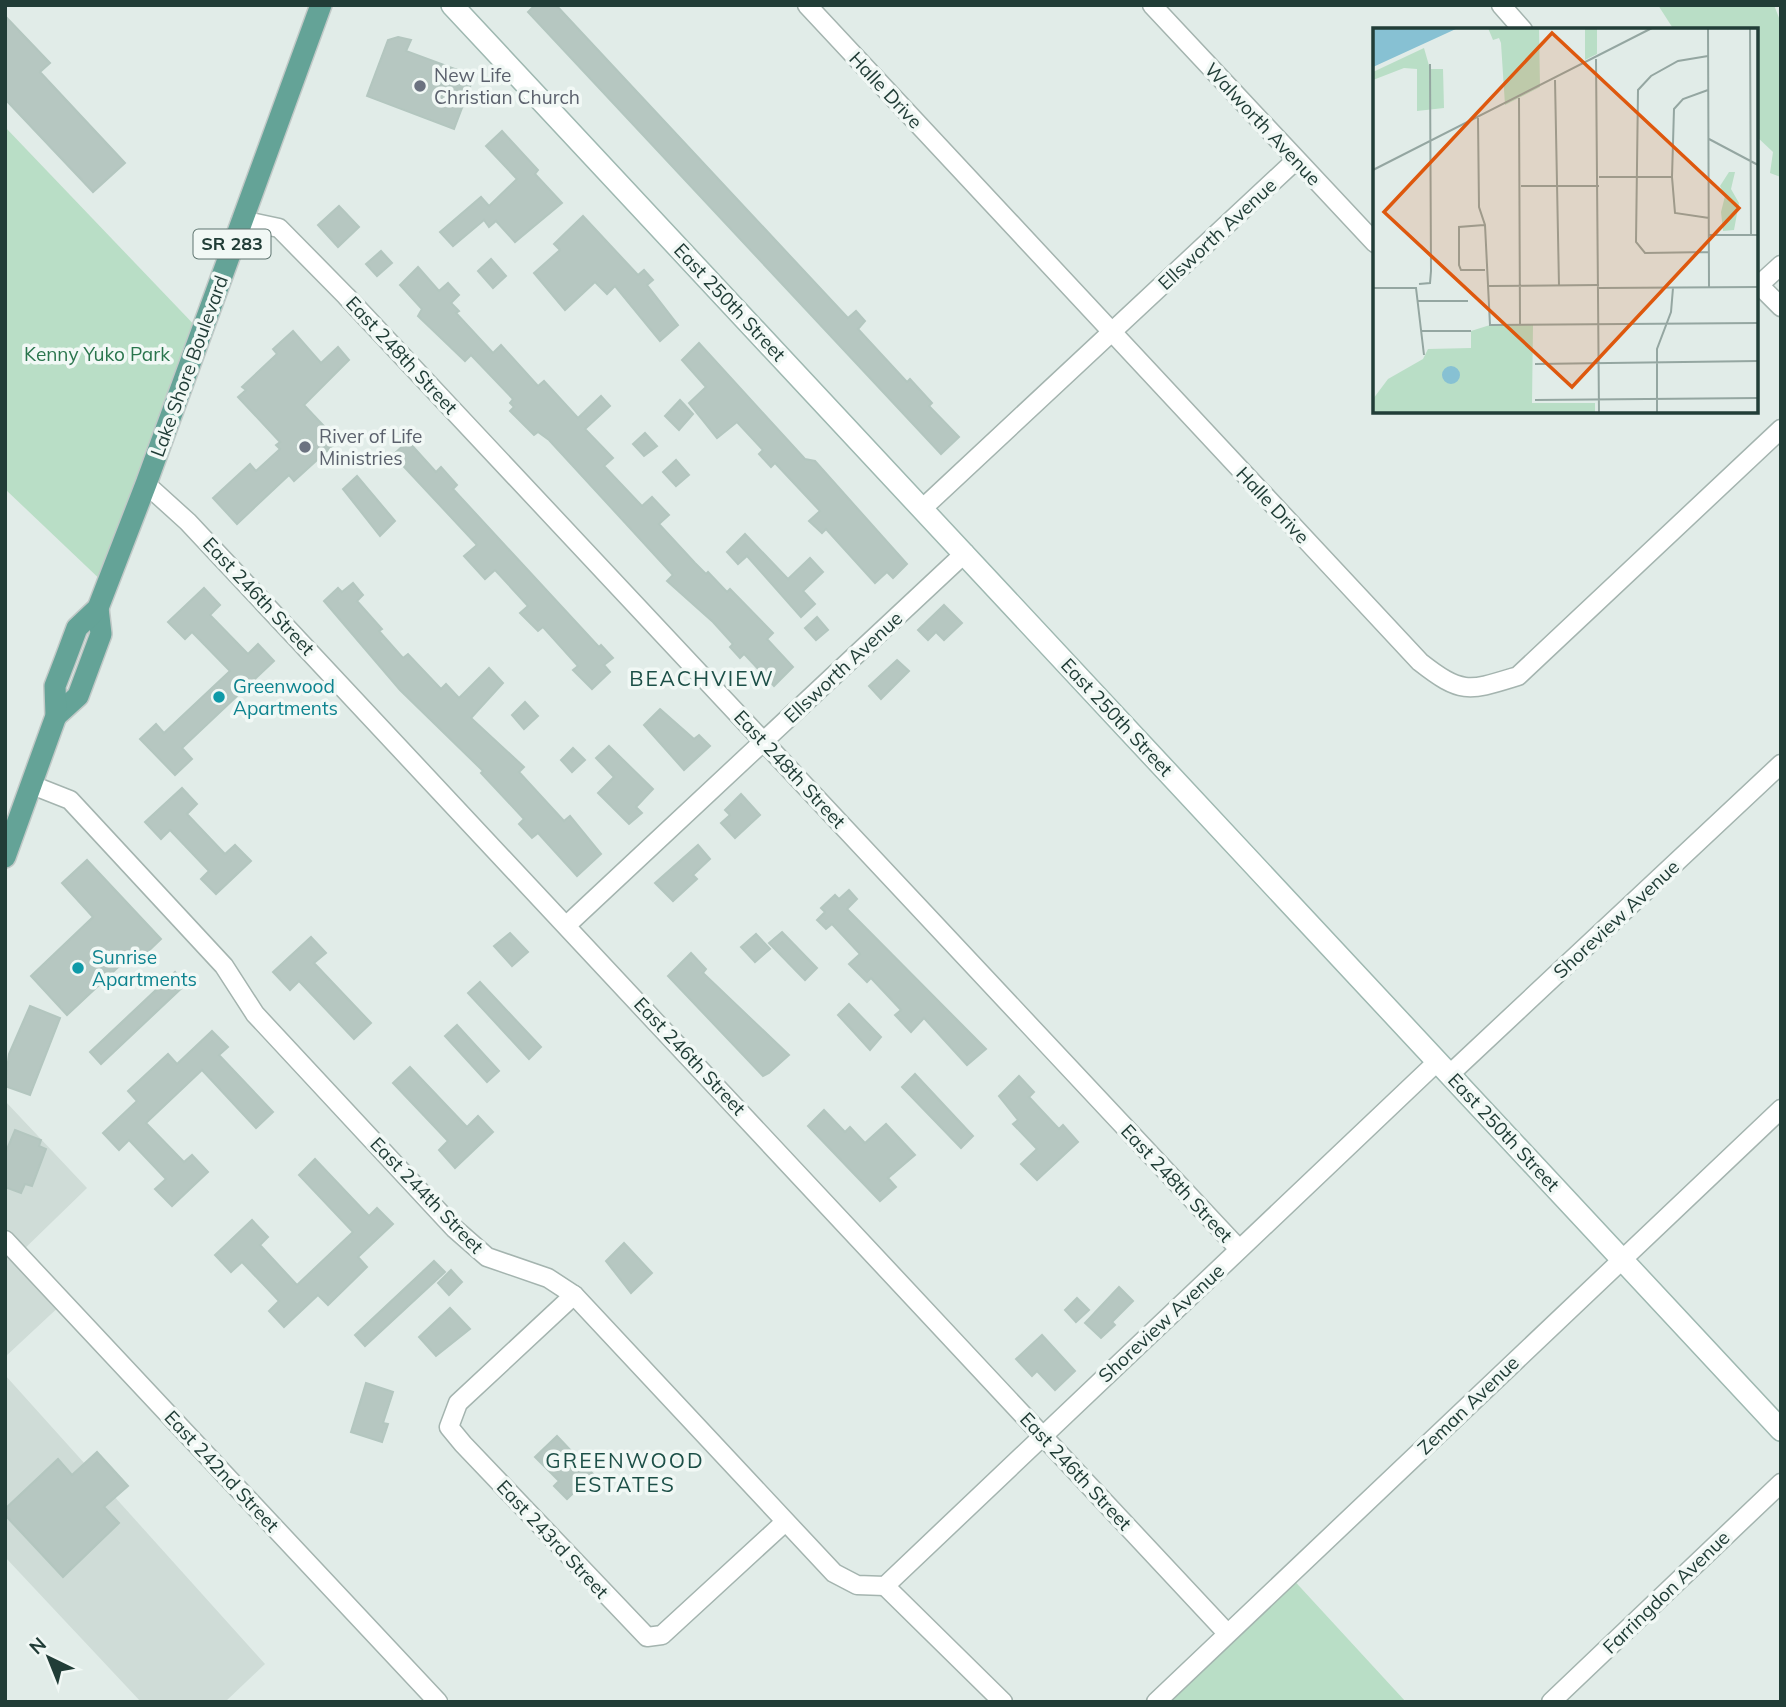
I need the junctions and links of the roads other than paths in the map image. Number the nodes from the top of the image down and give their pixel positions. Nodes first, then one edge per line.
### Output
1 (321, 5) edge
2 (452, 5) edge
3 (807, 5) edge
4 (1152, 5) edge
5 (1500, 5) edge
6 (1521, 28) edge
7 (1296, 160) junction
8 (241, 220) junction
9 (1373, 241) edge
10 (1781, 265) edge
11 (1758, 284) edge
12 (1781, 307) edge
13 (1111, 333) junction
14 (1781, 429) edge
15 (146, 484) junction
16 (923, 508) junction
17 (965, 553) junction
18 (764, 741) junction
19 (1781, 764) edge
20 (32, 785) junction
21 (5, 857) edge
22 (568, 924) junction
23 (1444, 1068) junction
24 (1781, 1109) edge
25 (5, 1240) edge
26 (1239, 1249) junction
27 (1622, 1258) junction
28 (574, 1295) junction
29 (1781, 1430) edge
30 (1043, 1436) junction
31 (1781, 1483) edge
32 (785, 1522) junction
33 (885, 1586) junction
34 (1227, 1633) junction
35 (438, 1702) edge
36 (1003, 1702) edge
37 (1156, 1702) edge
38 (1551, 1702) edge

1 - 8 main road, Lake Shore Boulevard / SR 283
2 - 16 street, East 250th Street
3 - 13 street, Halle Drive
4 - 7 street, Walworth Avenue
5 - 6 street
7 - 9 street, Walworth Avenue
7 - 13 street, Ellsworth Avenue
8 - 15 main road, Lake Shore Boulevard / SR 283
8 - 18 street, East 248th Street
10 - 11 street
11 - 12 street
13 - 14 street, Halle Drive
13 - 16 street, Ellsworth Avenue
15 - 20 main road, Lake Shore Boulevard / SR 283
15 - 22 street, East 246th Street
16 - 17 street, East 250th Street
17 - 18 street, Ellsworth Avenue
17 - 23 street, East 250th Street
18 - 22 street, Ellsworth Avenue
18 - 26 street, East 248th Street
19 - 23 street, Shoreview Avenue
20 - 21 main road, Lake Shore Boulevard / SR 283
20 - 28 street, East 244th Street
22 - 30 street, East 246th Street
23 - 26 street, Shoreview Avenue
23 - 27 street, East 250th Street
24 - 27 street, Zeman Avenue
25 - 35 street, East 242nd Street
26 - 30 street, Shoreview Avenue
27 - 29 street, East 250th Street
27 - 34 street, Zeman Avenue
28 - 32 street, East 244th Street
28 - 32 street, East 243rd Street
30 - 33 street, Shoreview Avenue
30 - 34 street, East 246th Street
31 - 38 street, Farringdon Avenue
32 - 33 street, East 244th Street
33 - 36 street
34 - 37 street, Zeman Avenue

